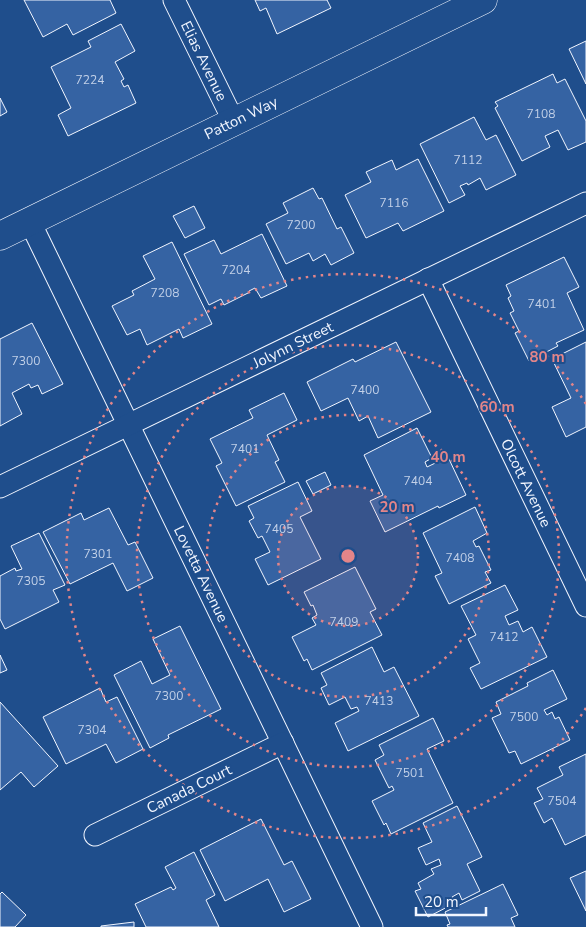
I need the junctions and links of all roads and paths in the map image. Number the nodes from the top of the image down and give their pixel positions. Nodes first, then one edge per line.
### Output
1 (174, 0) edge
2 (483, 0) edge
3 (234, 122) junction
4 (586, 202) edge
5 (30, 222) junction
6 (0, 236) edge
7 (428, 279) junction
8 (128, 425) junction
9 (0, 487) edge
10 (586, 606) edge
11 (283, 744) junction
12 (95, 835) dead end
13 (372, 927) edge

1 - 3 street, Elias Avenue
2 - 3 street, Patton Way
3 - 5 street, Patton Way
4 - 7 street, Jolynn Street
5 - 6 street, Patton Way
5 - 8 street, Lovetta Avenue
7 - 8 street, Jolynn Street
7 - 10 street, Olcott Avenue
8 - 9 street, Jolynn Street
8 - 11 street, Lovetta Avenue
11 - 12 street, Canada Court
11 - 13 street, Lovetta Avenue

